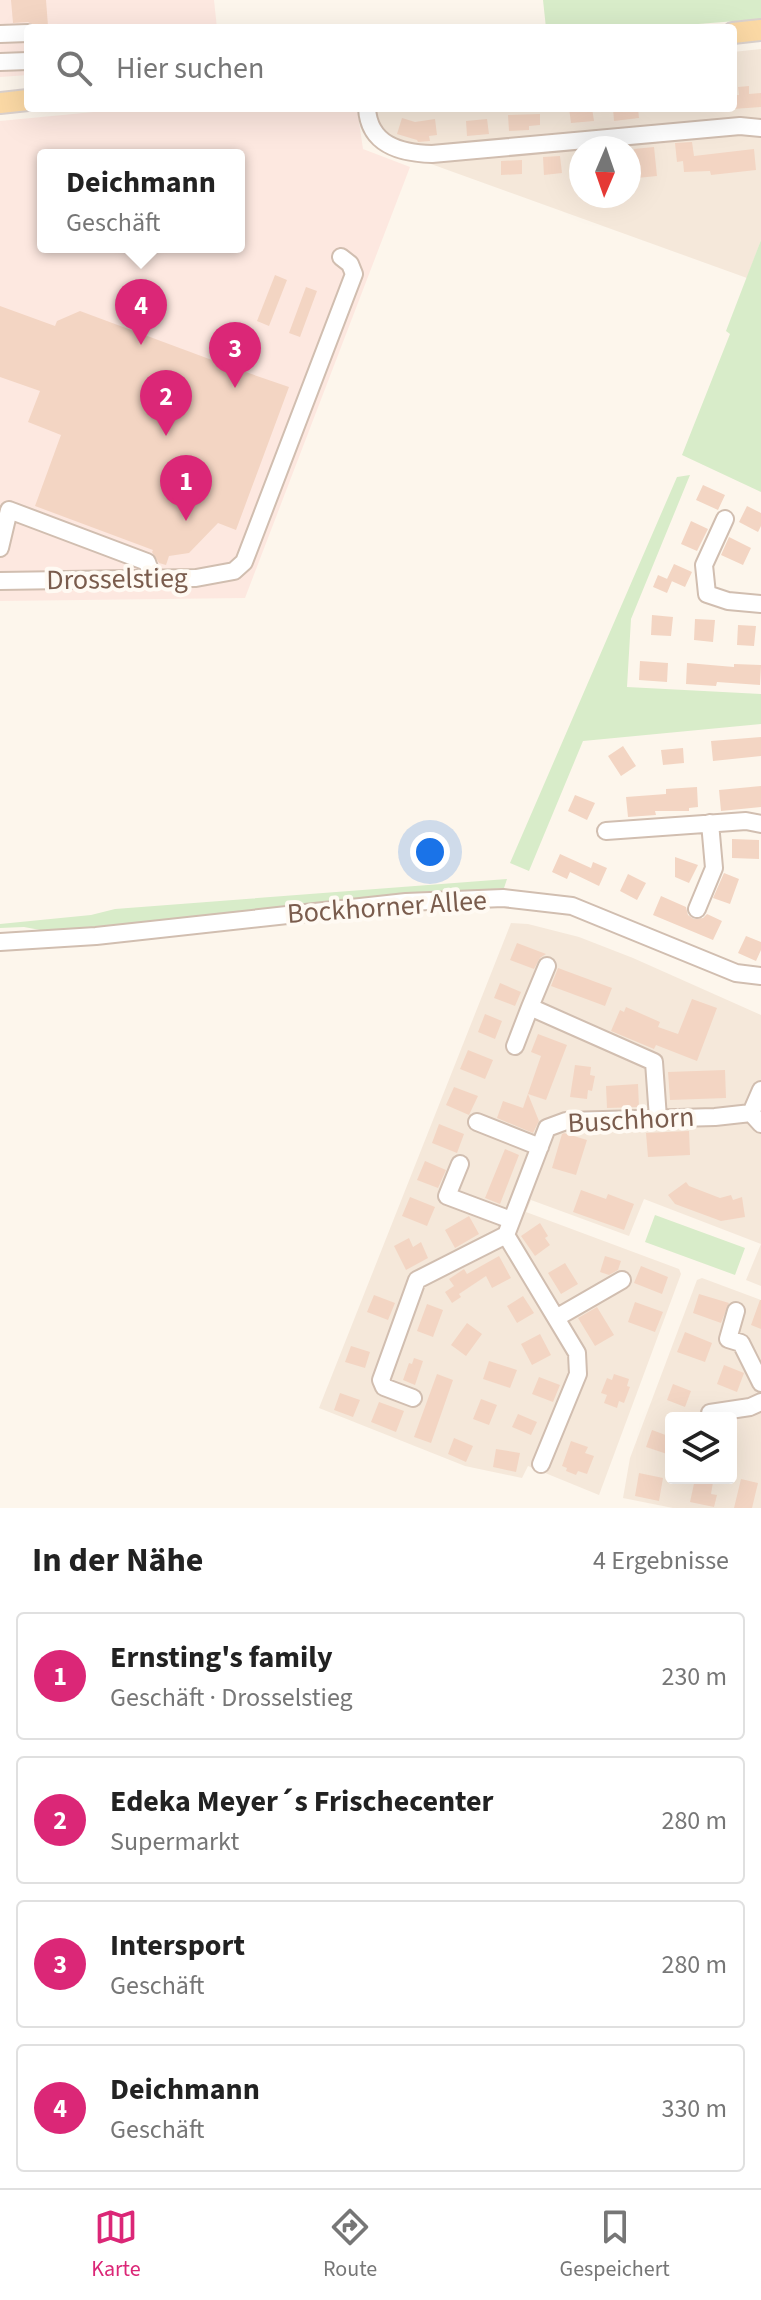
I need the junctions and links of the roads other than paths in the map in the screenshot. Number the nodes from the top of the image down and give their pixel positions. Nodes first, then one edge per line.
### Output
1 (761, 30) edge
2 (24, 33) edge
3 (737, 33) edge
4 (0, 34) edge
5 (24, 61) edge
6 (0, 62) edge
7 (0, 92) edge
8 (24, 92) edge
9 (24, 100) edge
10 (0, 103) edge
11 (368, 112) edge
12 (761, 128) edge
13 (341, 257) dead end
14 (725, 519) dead end
15 (0, 548) edge
16 (153, 579) junction
17 (0, 581) edge
18 (761, 604) edge
19 (710, 823) junction
20 (761, 824) edge
21 (606, 831) dead end
22 (697, 909) dead end
23 (0, 942) edge
24 (547, 966) dead end
25 (761, 976) edge
26 (530, 1007) junction
27 (515, 1046) dead end
28 (761, 1090) edge
29 (658, 1118) junction
30 (756, 1118) edge
31 (477, 1122) dead end
32 (540, 1147) junction
33 (460, 1164) dead end
34 (508, 1228) junction
35 (622, 1280) dead end
36 (736, 1311) dead end
37 (556, 1318) junction
38 (761, 1383) edge
39 (413, 1398) dead end
40 (761, 1402) edge
41 (717, 1412) edge
42 (541, 1464) dead end

1 - 3 main road
2 - 4 street
5 - 6 street
7 - 8 main road
9 - 10 main road
11 - 12 street
13 - 16 street, Drosselstieg
14 - 18 street
15 - 16 street
16 - 17 street, Drosselstieg
19 - 20 street
19 - 21 street
19 - 22 street
23 - 25 street, Bockhorner Allee
24 - 26 street
26 - 27 street
26 - 29 street
28 - 30 street
29 - 30 street, Buschhorn
29 - 32 street, Buschhorn
31 - 32 street
32 - 34 street, Buschhorn
33 - 34 street
34 - 37 street
34 - 39 street
35 - 37 street
36 - 38 street
37 - 42 street
40 - 41 street

